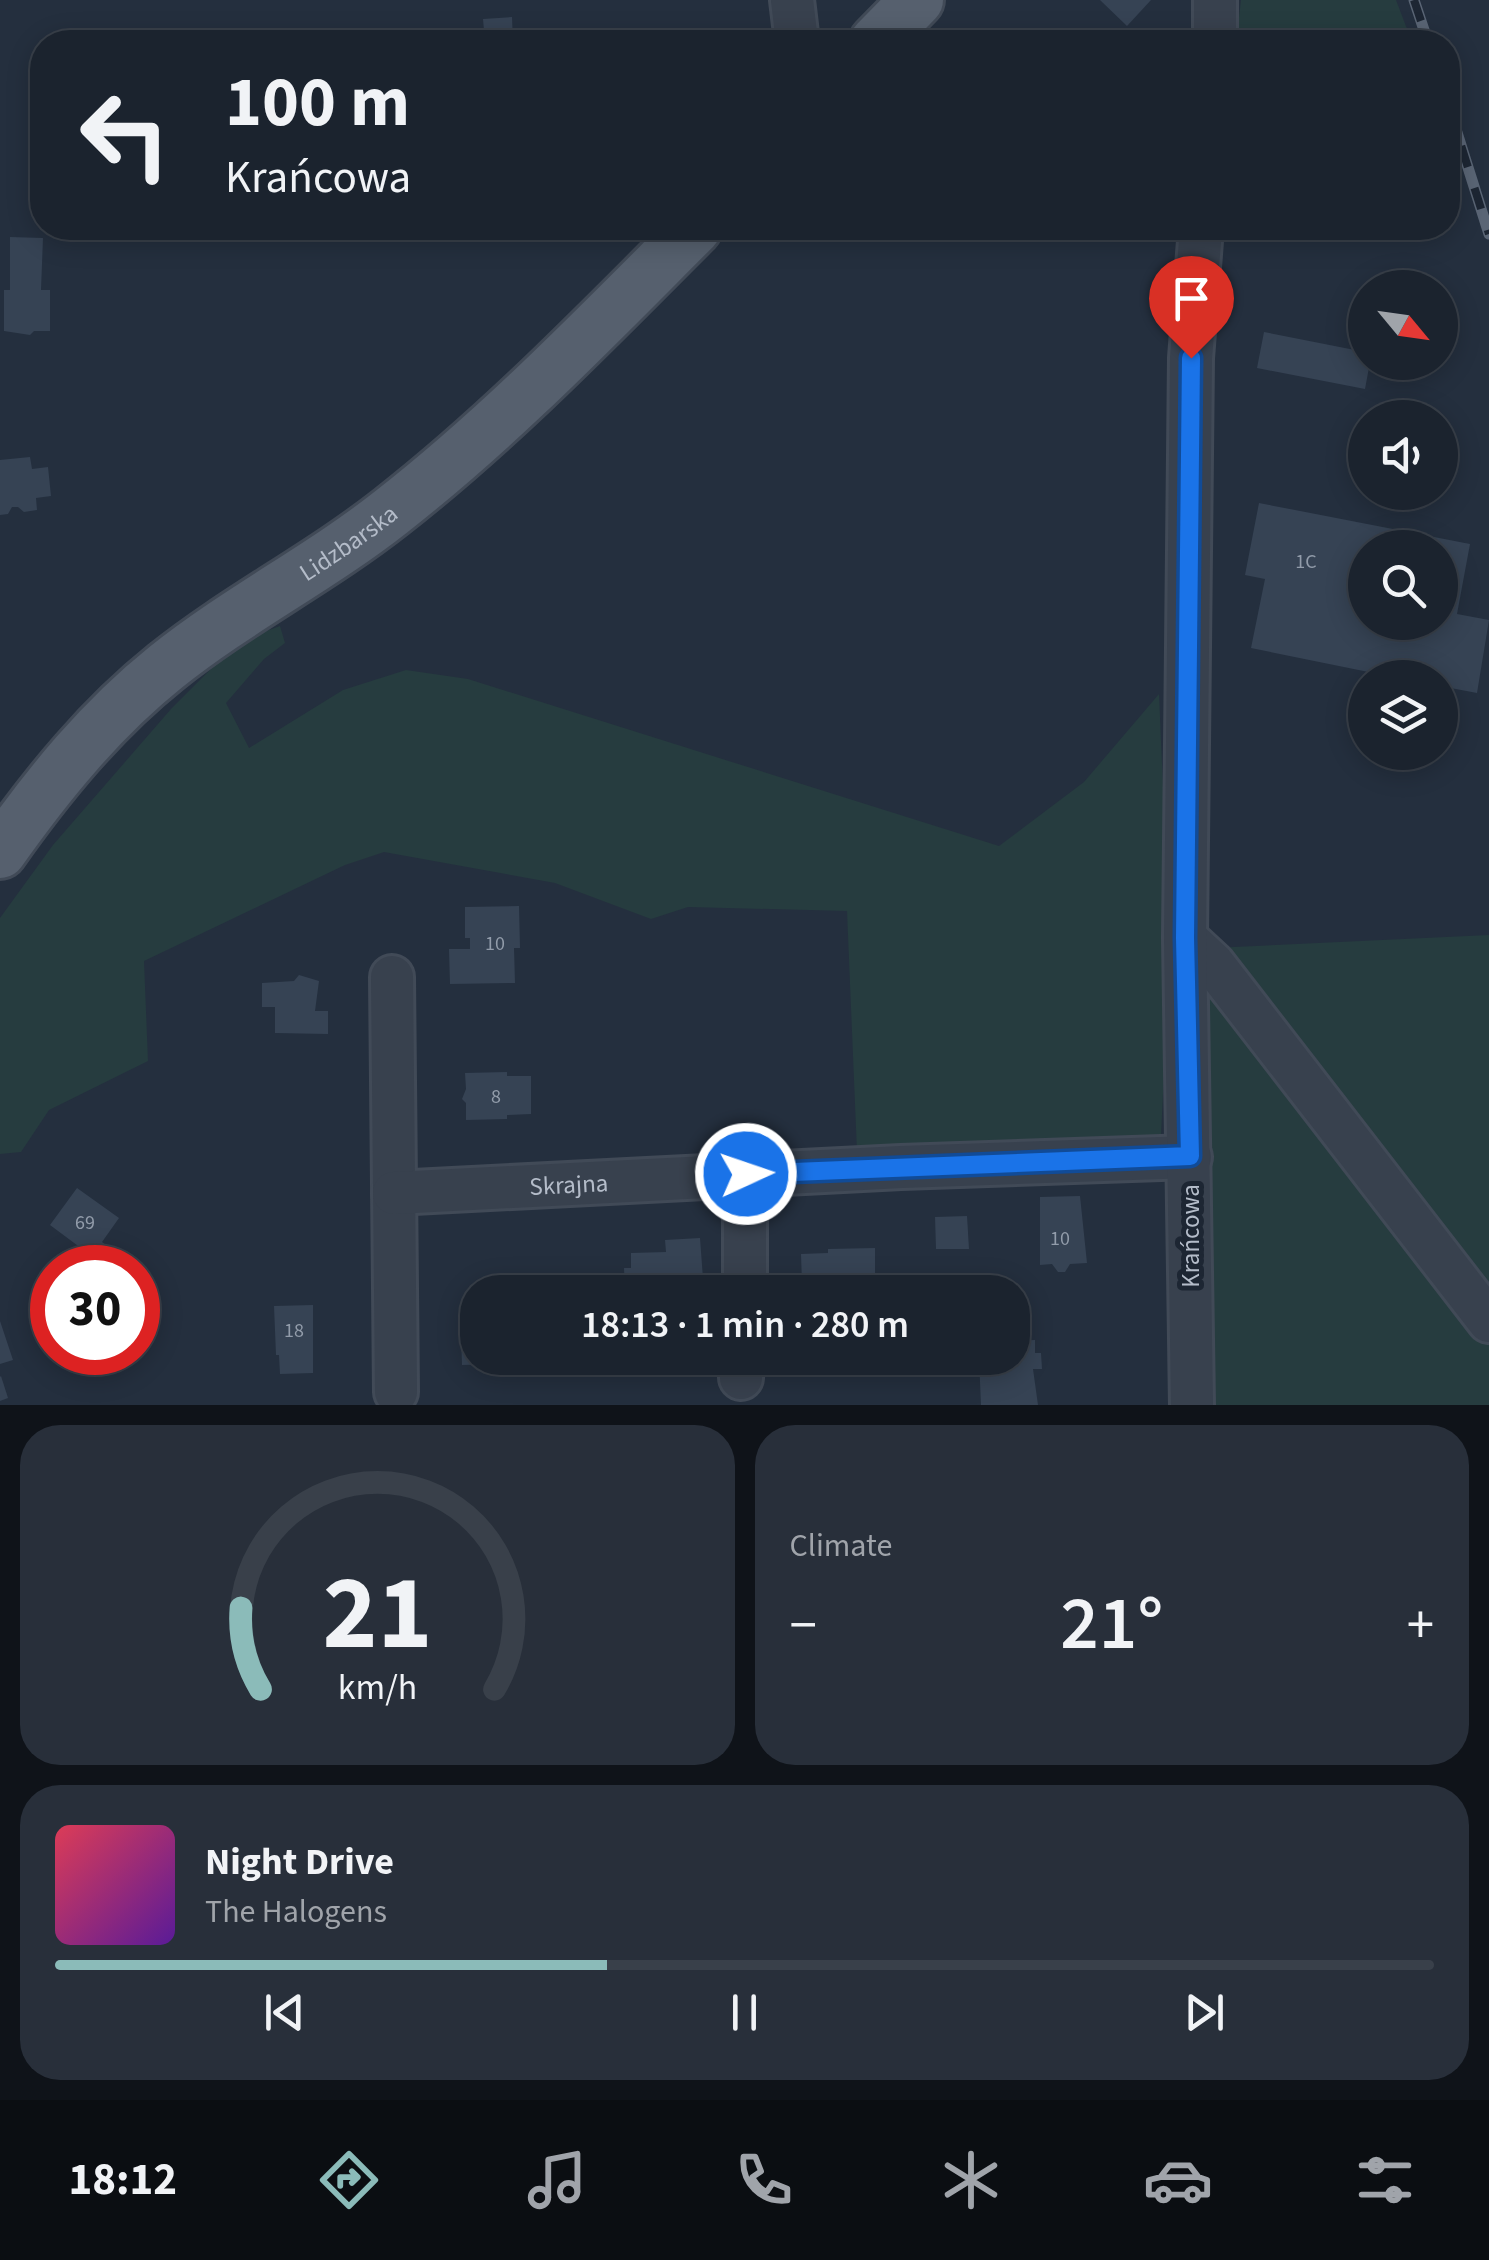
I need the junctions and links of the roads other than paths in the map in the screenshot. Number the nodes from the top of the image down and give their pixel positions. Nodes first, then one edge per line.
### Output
1 (792, 0) edge
2 (917, 0) edge
3 (1215, 0) edge
4 (796, 30) edge
5 (888, 30) edge
6 (1216, 30) edge
7 (682, 240) edge
8 (1200, 240) edge
9 (0, 852) edge
10 (1185, 938) junction
11 (392, 977) dead end
12 (1190, 1156) junction
13 (746, 1174) junction
14 (394, 1193) junction
15 (744, 1275) edge
16 (1489, 1321) edge
17 (396, 1392) dead end
18 (1192, 1405) edge

1 - 4 street
2 - 5 main road
3 - 6 street
7 - 9 main road, Lidzbarska
8 - 10 street, Krańcowa
10 - 12 street, Krańcowa
10 - 16 street
11 - 14 street
12 - 13 street, Skrajna
12 - 18 street, Krańcowa
13 - 14 street, Skrajna
13 - 15 street
14 - 17 street

